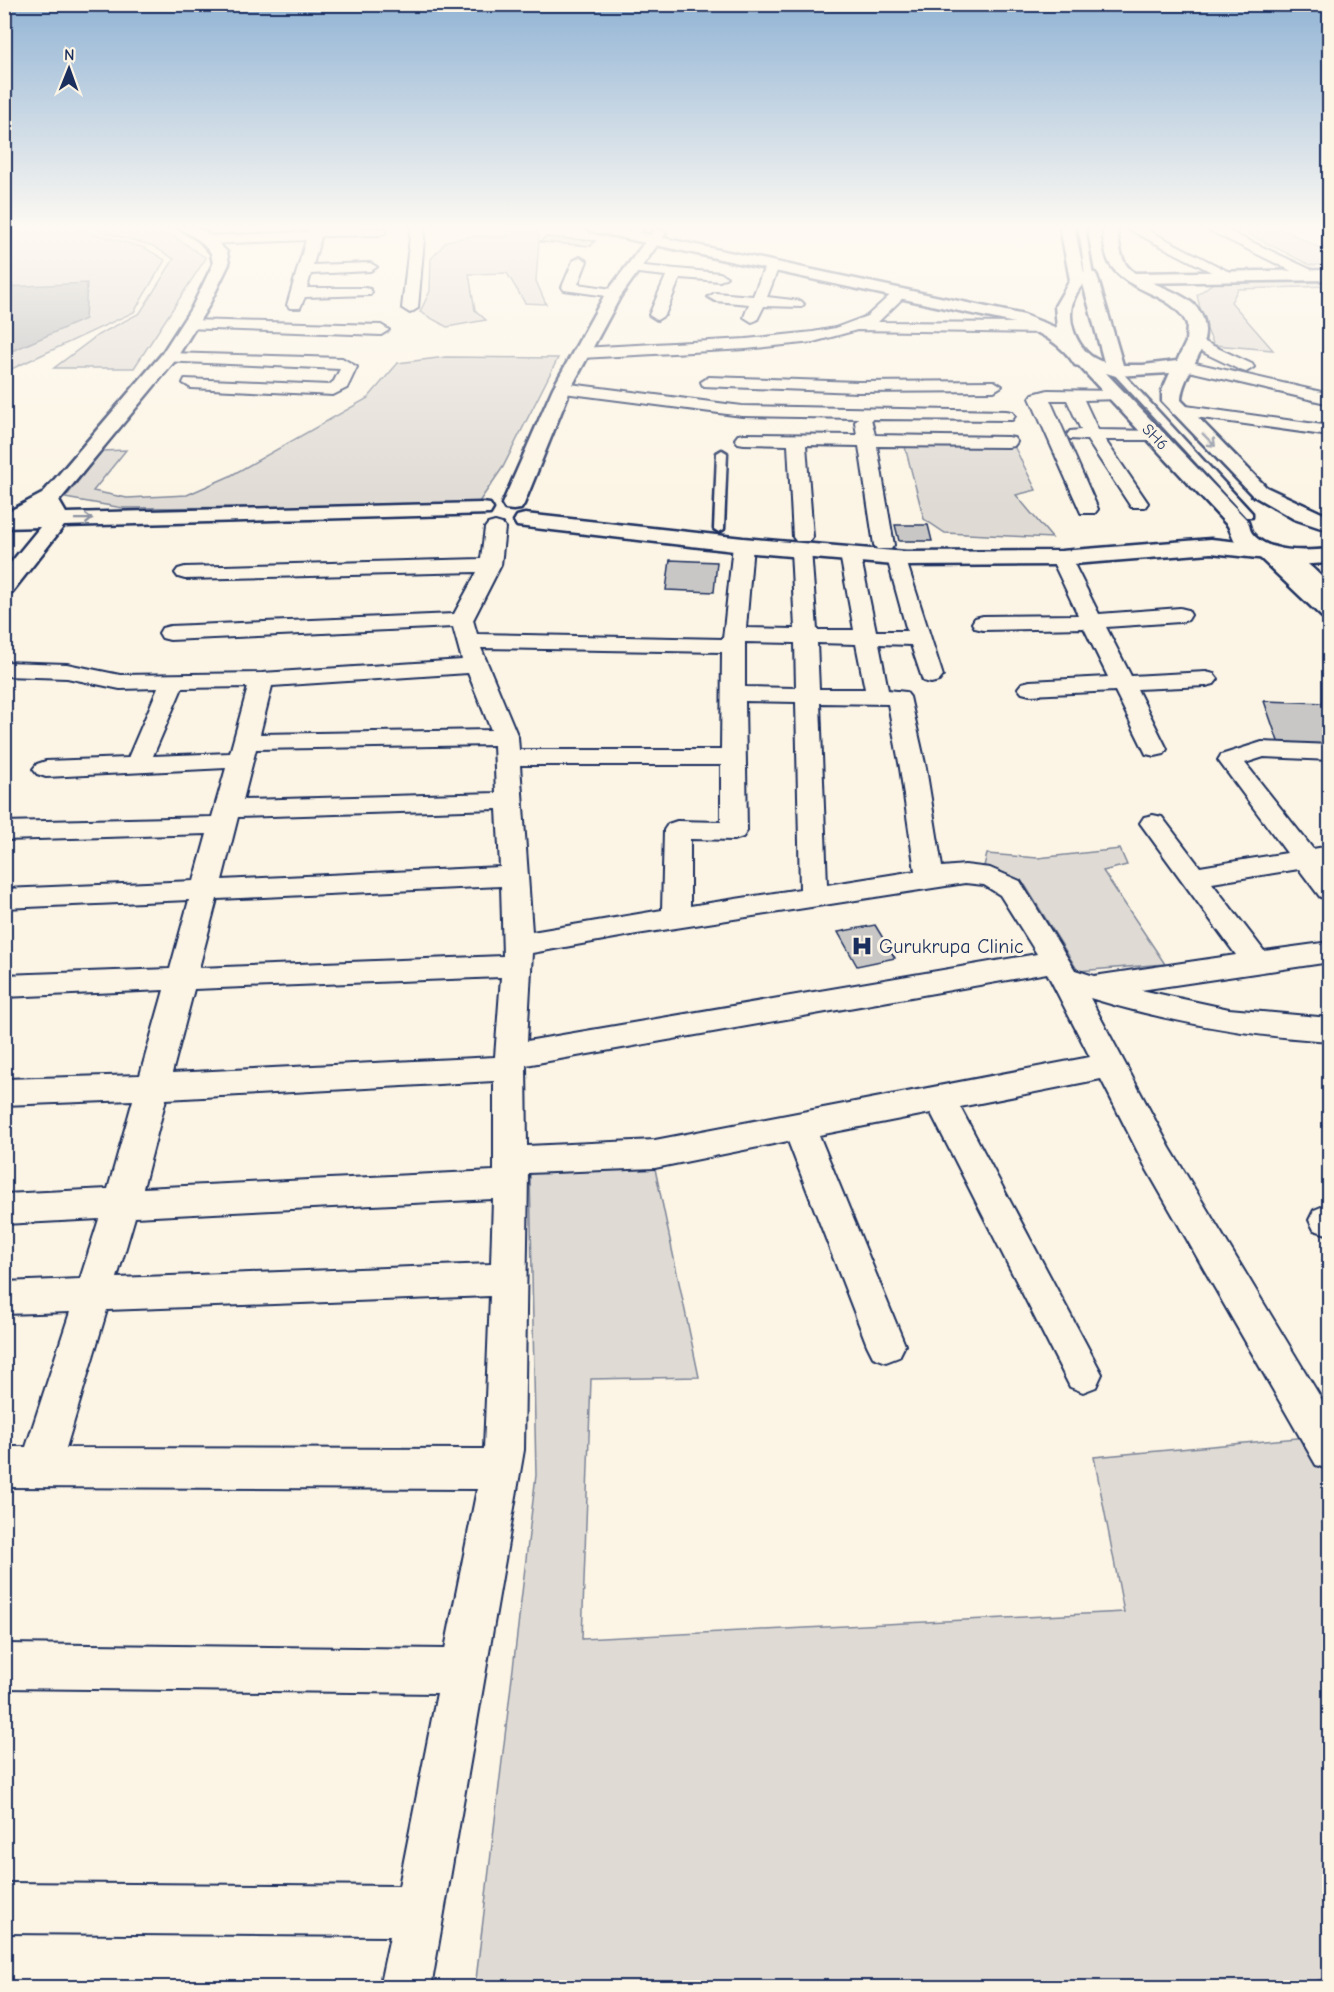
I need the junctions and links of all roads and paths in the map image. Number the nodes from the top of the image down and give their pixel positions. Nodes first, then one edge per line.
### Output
1 (192, 320) edge
2 (599, 320) edge
3 (751, 320) edge
4 (872, 320) edge
5 (1024, 320) edge
6 (1065, 320) edge
7 (1098, 320) edge
8 (1193, 320) edge
9 (189, 325) junction
10 (749, 326) dead end
11 (858, 326) junction
12 (1044, 328) junction
13 (381, 330) dead end
14 (1194, 342) junction
15 (338, 350) dead end
16 (581, 353) junction
17 (1077, 355) junction
18 (168, 358) junction
19 (205, 359) junction
20 (752, 365) dead end
21 (1182, 365) junction
22 (1116, 371) junction
23 (717, 382) junction
24 (191, 383) dead end
25 (994, 386) dead end
26 (858, 387) junction
27 (562, 388) junction
28 (1293, 389) junction
29 (1073, 395) junction
30 (1114, 395) junction
31 (1329, 399) edge
32 (661, 400) junction
33 (725, 409) junction
34 (1179, 410) junction
35 (862, 414) junction
36 (1006, 416) dead end
37 (1329, 431) edge
38 (1055, 435) junction
39 (1092, 435) junction
40 (1153, 435) junction
41 (744, 439) dead end
42 (797, 440) junction
43 (867, 441) junction
44 (1008, 442) dead end
45 (722, 453) dead end
46 (1138, 503) dead end
47 (1088, 509) dead end
48 (1302, 514) junction
49 (504, 516) junction
50 (51, 518) junction
51 (1244, 520) junction
52 (1329, 524) edge
53 (5, 525) edge
54 (719, 529) junction
55 (802, 543) junction
56 (743, 545) junction
57 (890, 551) junction
58 (850, 554) junction
59 (1276, 555) junction
60 (1061, 558) junction
61 (1328, 559) edge
62 (491, 565) junction
63 (185, 573) dead end
64 (4, 587) edge
65 (1329, 596) edge
66 (1329, 612) edge
67 (1180, 615) dead end
68 (1091, 621) junction
69 (983, 624) dead end
70 (170, 633) dead end
71 (806, 637) junction
72 (866, 638) junction
73 (921, 638) junction
74 (735, 641) junction
75 (469, 642) junction
76 (4, 669) edge
77 (932, 676) dead end
78 (1206, 679) dead end
79 (262, 680) junction
80 (173, 681) junction
81 (1122, 681) junction
82 (1030, 688) dead end
83 (733, 694) junction
84 (806, 697) junction
85 (878, 697) junction
86 (506, 747) junction
87 (1155, 749) dead end
88 (243, 751) junction
89 (1329, 753) edge
90 (733, 757) junction
91 (137, 765) junction
92 (46, 769) dead end
93 (509, 801) junction
94 (225, 817) junction
95 (1153, 823) dead end
96 (4, 831) edge
97 (1317, 857) edge
98 (513, 876) junction
99 (1193, 877) junction
100 (930, 878) junction
101 (205, 889) junction
102 (1329, 890) edge
103 (814, 896) junction
104 (4, 899) edge
105 (676, 918) junction
106 (1329, 952) edge
107 (517, 956) junction
108 (1257, 963) junction
109 (1071, 975) junction
110 (182, 977) junction
111 (4, 986) edge
112 (1329, 1030) edge
113 (511, 1062) junction
114 (1110, 1065) junction
115 (152, 1087) junction
116 (4, 1092) edge
117 (940, 1099) junction
118 (798, 1126) junction
119 (511, 1172) junction
120 (121, 1205) junction
121 (4, 1209) edge
122 (508, 1279) junction
123 (94, 1295) junction
124 (4, 1298) edge
125 (886, 1345) dead end
126 (1083, 1374) dead end
127 (1329, 1451) edge
128 (22, 1468) edge
129 (500, 1469) junction
130 (4, 1666) edge
131 (463, 1671) junction
132 (4, 1908) edge
133 (419, 1911) junction
134 (405, 1988) edge

1 - 9 main road
2 - 16 main road
3 - 10 street
4 - 11 street
5 - 12 main road
6 - 17 main road, SH6
7 - 22 main road
8 - 14 main road
9 - 13 street
9 - 18 main road
11 - 12 street
11 - 16 street
12 - 17 main road
14 - 21 main road
14 - 28 street
15 - 19 street
16 - 27 main road
17 - 22 main road
17 - 30 main road, SH6
18 - 19 street
18 - 50 main road
19 - 24 street
20 - 23 street
21 - 22 main road
21 - 28 street
21 - 34 main road
22 - 51 lane
23 - 26 street
23 - 32 street
23 - 33 street
25 - 26 street
26 - 35 street
27 - 32 street
27 - 49 main road
28 - 31 street
29 - 30 street
29 - 38 street
29 - 39 street
30 - 40 main road, SH6
32 - 33 street
33 - 35 street
34 - 37 street
34 -> 48 main road
35 - 36 street
35 - 43 street
38 - 39 street
38 - 47 street
39 - 40 street
39 - 46 street
40 - 51 main road, SH6
41 - 42 street
42 - 43 street
42 - 55 street
43 - 44 street
43 - 57 street
45 - 54 lane
48 - 51 main road
48 - 52 main road
49 - 50 main road
49 - 54 main road
49 - 56 main road
49 - 62 street
50 - 53 main road
50 - 53 main road
50 - 64 main road
51 - 57 main road
51 - 59 main road, SH6
54 - 55 main road
55 - 56 main road
55 - 57 main road
55 - 58 main road
55 - 71 street
56 - 74 street
57 - 58 main road
57 - 60 main road
57 - 73 street
58 - 72 street
59 - 60 main road
59 - 61 main road
59 - 65 main road
59 - 66 main road, SH6
60 - 68 street
62 - 63 street
62 - 75 street
67 - 68 street
68 - 69 street
68 - 81 street
70 - 75 street
71 - 72 street
71 - 74 street
71 - 84 street
72 - 73 street
72 - 85 street
73 - 77 street
74 - 75 street
74 - 83 street
75 - 79 street
75 - 86 street
76 - 80 street
78 - 81 street
79 - 80 street
79 - 88 street
80 - 91 street
81 - 82 street
81 - 87 street
83 - 84 street
83 - 90 street
84 - 85 street
84 - 103 street
85 - 100 street
86 - 88 street
86 - 90 street
86 - 93 street
88 - 91 street
88 - 94 street
89 - 97 street
90 - 105 street
91 - 92 street
93 - 94 street
93 - 98 street
94 - 96 street
94 - 101 street
95 - 99 street
97 - 99 street
97 - 102 street
98 - 101 street
98 - 107 street
99 - 108 street
100 - 103 street
100 - 109 street
101 - 104 street
101 - 110 street
103 - 105 street
105 - 107 street
106 - 108 street
107 - 110 street
107 - 113 street
108 - 109 street
109 - 112 street
109 - 113 street
109 - 114 street
110 - 111 street
110 - 115 street
113 - 115 street
113 - 119 street
114 - 117 street
114 - 127 street
115 - 116 street
115 - 120 street
117 - 118 street
117 - 126 street
118 - 119 street
118 - 125 street
119 - 120 street
119 - 122 street
120 - 121 street
120 - 123 street
122 - 123 street
122 - 129 street
123 - 124 street
123 - 128 street
128 - 129 street
129 - 131 street
130 - 131 street
131 - 133 street
132 - 133 street
133 - 134 street

